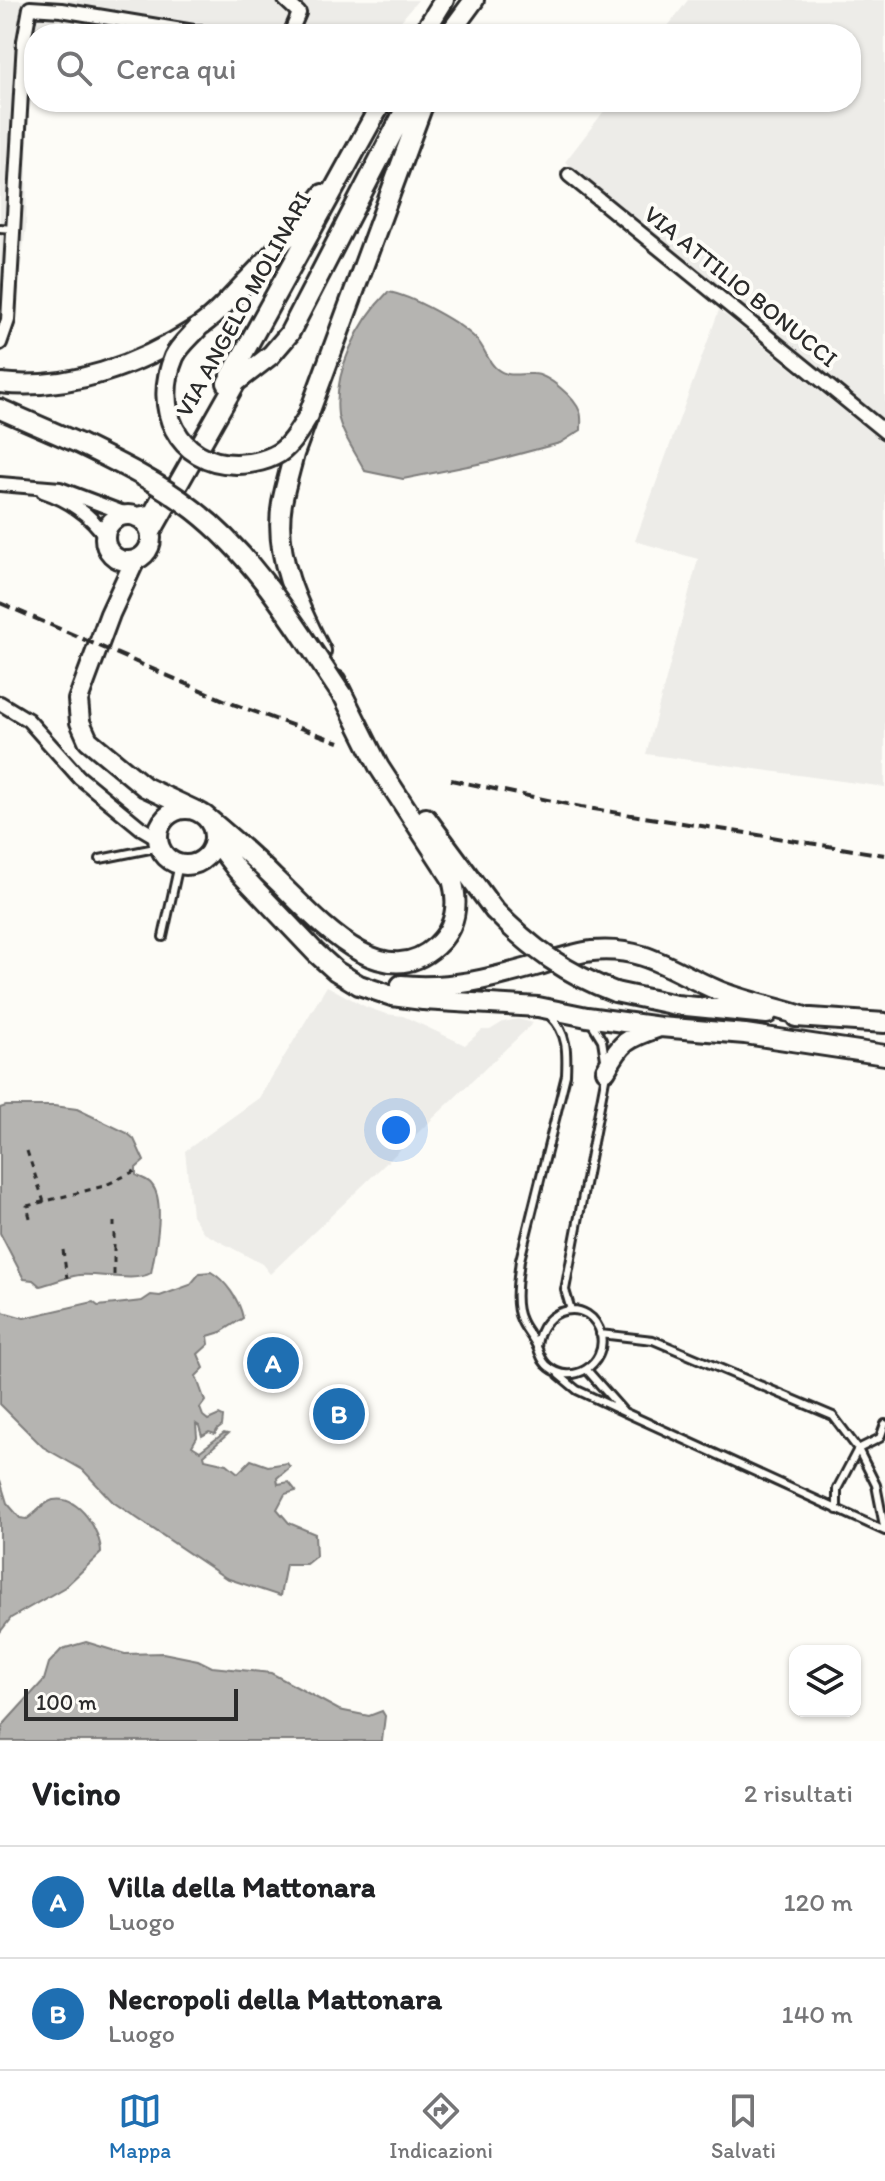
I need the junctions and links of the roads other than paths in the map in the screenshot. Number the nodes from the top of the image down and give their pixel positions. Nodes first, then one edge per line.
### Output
1 (285, 0) edge
2 (444, 0) edge
3 (474, 0) edge
4 (30, 4) edge
5 (27, 24) edge
6 (146, 24) edge
7 (294, 24) edge
8 (428, 24) edge
9 (456, 24) edge
10 (24, 41) edge
11 (373, 112) edge
12 (377, 112) edge
13 (404, 112) edge
14 (420, 112) edge
15 (370, 126) junction
16 (352, 157) junction
17 (569, 175) dead end
18 (7, 228) edge
19 (198, 328) junction
20 (0, 343) edge
21 (0, 383) edge
22 (0, 409) edge
23 (309, 415) junction
24 (885, 432) edge
25 (0, 484) edge
26 (28, 487) junction
27 (133, 516) junction
28 (151, 532) junction
29 (105, 536) junction
30 (114, 556) junction
31 (135, 560) junction
32 (110, 614) junction
33 (347, 702) junction
34 (0, 703) edge
35 (145, 787) junction
36 (199, 813) junction
37 (160, 837) junction
38 (214, 840) junction
39 (100, 859) dead end
40 (188, 863) junction
41 (237, 870) junction
42 (163, 937) dead end
43 (316, 953) junction
44 (538, 1007) junction
45 (587, 1017) junction
46 (805, 1017) junction
47 (885, 1023) edge
48 (660, 1027) junction
49 (885, 1055) edge
50 (606, 1070) junction
51 (571, 1310) junction
52 (600, 1334) junction
53 (537, 1347) junction
54 (587, 1370) junction
55 (556, 1372) junction
56 (624, 1412) junction
57 (885, 1424) edge
58 (858, 1449) junction
59 (837, 1510) junction
60 (885, 1531) edge

1 - 7 street
2 - 8 main road
3 - 9 main road
4 - 5 street
4 - 6 street
10 - 18 street
11 - 15 street
12 - 15 main road, VIA ANGELO MOLINARI
13 - 28 main road, VIA ANGELO MOLINARI
14 - 23 main road
15 - 16 main road, VIA ANGELO MOLINARI
16 - 19 main road
16 - 27 main road, VIA ANGELO MOLINARI
17 - 24 street, VIA ATTILIO BONUCCI
18 - 20 street
19 - 21 main road
19 - 23 main road, bridge
22 - 33 main road, bridge
23 - 33 main road, bridge
25 - 26 street
26 - 27 street
26 - 29 street
27 - 28 main road
27 - 29 main road
28 - 31 main road
29 - 30 main road
30 - 31 main road
30 - 32 main road
31 - 32 main road
32 - 35 main road
33 - 36 main road
33 - 46 main road, bridge
34 - 37 street
35 - 36 main road
35 - 37 main road
36 - 37 main road
36 - 38 main road
37 - 39 lane
37 - 40 main road
38 - 40 main road
38 - 41 main road
40 - 41 main road
40 - 42 lane
41 - 43 main road
43 - 44 main road
43 - 46 main road
44 - 45 main road
44 - 53 lane
45 - 48 main road
45 - 50 lane
46 - 47 main road
48 - 49 main road
48 - 50 main road
50 - 51 lane
51 - 52 lane
51 - 53 lane
52 - 54 lane
52 - 58 lane
53 - 55 lane
54 - 55 lane
54 - 56 lane
55 - 56 lane
56 - 59 lane
57 - 58 lane
58 - 59 lane
58 - 60 lane
59 - 60 lane

